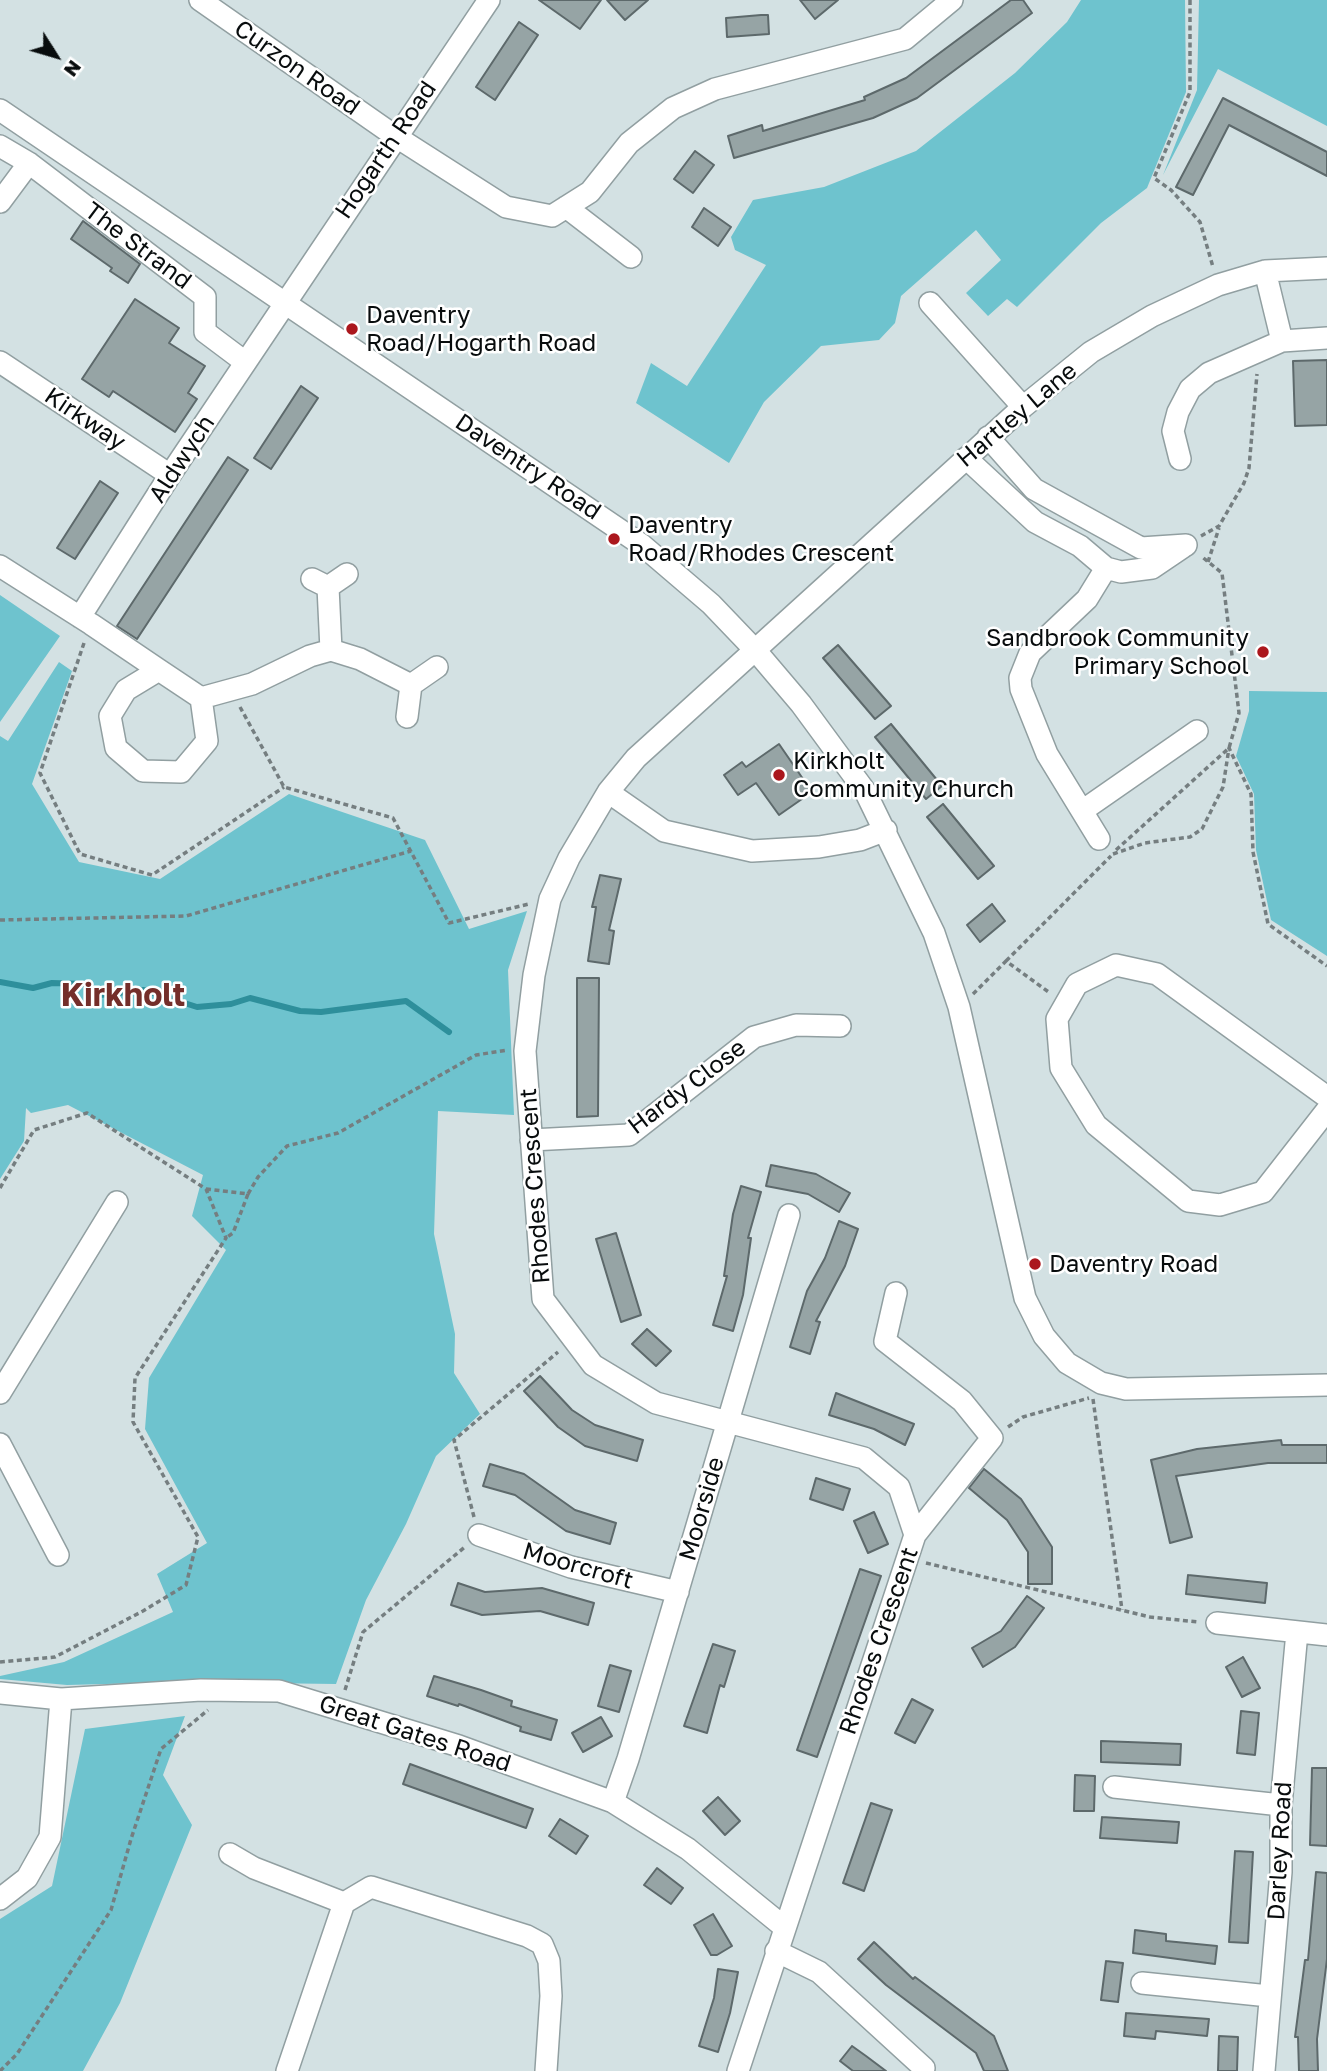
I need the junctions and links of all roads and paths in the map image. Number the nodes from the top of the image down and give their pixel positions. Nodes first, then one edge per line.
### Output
1 (200, 0) edge
2 (489, 0) edge
3 (951, 0) edge
4 (1190, 0) edge
5 (0, 110) edge
6 (395, 136) junction
7 (0, 146) edge
8 (29, 163) junction
9 (0, 202) edge
10 (566, 207) junction
11 (631, 257) dead end
12 (1327, 268) edge
13 (1265, 271) junction
14 (1218, 285) junction
15 (285, 301) junction
16 (930, 303) dead end
17 (1327, 338) edge
18 (1282, 341) junction
19 (0, 362) edge
20 (245, 362) junction
21 (1257, 372) dead end
22 (1023, 407) junction
23 (988, 437) junction
24 (966, 458) junction
25 (1180, 459) dead end
26 (170, 475) junction
27 (1219, 526) junction
28 (1186, 545) junction
29 (1208, 562) junction
30 (0, 566) edge
31 (1106, 568) junction
32 (347, 574) dead end
33 (85, 621) junction
34 (331, 650) junction
35 (757, 651) junction
36 (437, 667) dead end
37 (159, 670) junction
38 (411, 685) junction
39 (231, 690) junction
40 (201, 698) junction
41 (407, 717) dead end
42 (1197, 731) dead end
43 (1229, 748) junction
44 (284, 787) junction
45 (608, 792) junction
46 (1082, 811) junction
47 (886, 830) junction
48 (1105, 847) junction
49 (411, 851) junction
50 (550, 900) junction
51 (0, 920) edge
52 (1006, 961) junction
53 (1327, 966) edge
54 (1065, 1004) junction
55 (959, 1007) junction
56 (840, 1026) dead end
57 (525, 1051) junction
58 (1327, 1097) edge
59 (1327, 1110) edge
60 (531, 1140) junction
61 (0, 1188) edge
62 (206, 1189) junction
63 (248, 1194) junction
64 (117, 1202) dead end
65 (789, 1215) dead end
66 (226, 1238) junction
67 (896, 1293) dead end
68 (573, 1339) junction
69 (1327, 1385) edge
70 (1097, 1390) junction
71 (0, 1393) edge
72 (728, 1422) junction
73 (992, 1438) junction
74 (0, 1444) edge
75 (479, 1535) junction
76 (915, 1535) junction
77 (58, 1555) dead end
78 (907, 1558) junction
79 (678, 1592) junction
80 (1122, 1611) junction
81 (1217, 1623) joint
82 (1297, 1632) junction
83 (1327, 1635) edge
84 (0, 1662) edge
85 (222, 1690) junction
86 (0, 1693) edge
87 (61, 1699) junction
88 (339, 1709) junction
89 (1114, 1787) dead end
90 (613, 1802) junction
91 (1281, 1805) junction
92 (229, 1854) dead end
93 (0, 1899) edge
94 (344, 1903) junction
95 (784, 1927) junction
96 (776, 1951) junction
97 (1142, 1983) dead end
98 (1269, 1996) junction
99 (924, 2068) dead end
100 (0, 2071) edge
101 (287, 2071) edge
102 (546, 2071) edge
103 (738, 2071) edge
104 (1264, 2071) edge

1 - 6 street, Curzon Road
2 - 6 street, Hogarth Road
3 - 10 street
4 - 14 path
5 - 15 street, Daventry Road
6 - 10 street, Curzon Road
6 - 15 street, Hogarth Road
7 - 8 street, The Strand
8 - 9 street
8 - 20 street, The Strand
10 - 11 street
12 - 13 street, Hartley Lane
13 - 14 street, Hartley Lane
13 - 18 street
14 - 22 street, Hartley Lane
15 - 20 street, Aldwych
15 - 35 street, Daventry Road
16 - 22 street
17 - 18 street
18 - 25 street
19 - 26 street, Kirkway
20 - 26 street, Aldwych
21 - 27 path
22 - 23 street, Hartley Lane
23 - 24 street, Hartley Lane
23 - 28 street
24 - 31 street
24 - 35 street, Hartley Lane
26 - 33 street, Aldwych
27 - 28 path
27 - 29 path
28 - 29 path
28 - 31 street
29 - 43 path
30 - 33 street
31 - 46 street
32 - 34 street
33 - 37 street
33 - 44 path
34 - 38 street
34 - 39 street
35 - 45 street, Rhodes Crescent
35 - 47 street, Daventry Road
36 - 38 street
37 - 40 street
37 - 40 street
38 - 41 street
39 - 40 street
39 - 44 path
42 - 46 street
43 - 48 path
43 - 48 path
43 - 53 path
44 - 49 path
45 - 47 street
45 - 50 street, Rhodes Crescent
46 - 48 street
47 - 55 street, Daventry Road
48 - 52 path
49 - 50 path
49 - 51 path
50 - 57 street, Rhodes Crescent
52 - 54 path
52 - 55 path
54 - 58 street
54 - 59 street
55 - 70 street, Daventry Road
56 - 60 street, Hardy Close
57 - 60 street, Rhodes Crescent
57 - 63 path
60 - 68 street, Rhodes Crescent
61 - 62 path
62 - 63 path
62 - 66 path
63 - 66 path
64 - 71 street
65 - 72 street, Moorside
66 - 84 path
67 - 73 street
68 - 72 street, Rhodes Crescent
68 - 75 path
69 - 70 street, Daventry Road
70 - 73 path
70 - 80 path
72 - 76 street, Rhodes Crescent
72 - 79 street, Moorside
73 - 76 street
74 - 77 street
75 - 79 street, Moorcroft
75 - 88 path
76 - 78 street, Rhodes Crescent
78 - 80 path
78 - 95 street, Rhodes Crescent
79 - 90 street, Moorside
80 - 81 path
81 - 82 street
82 - 83 street
82 - 91 street, Darley Road
85 - 87 street, Great Gates Road
85 - 88 street, Great Gates Road
85 - 100 path
86 - 87 street, Great Gates Road
87 - 93 street
88 - 90 street, Great Gates Road
89 - 91 street
90 - 95 street, Great Gates Road
91 - 98 street, Darley Road
92 - 94 street
94 - 101 street
94 - 102 street
95 - 96 street, Rhodes Crescent
96 - 99 street
96 - 103 street, Rhodes Crescent
97 - 98 street
98 - 104 street, Darley Road

